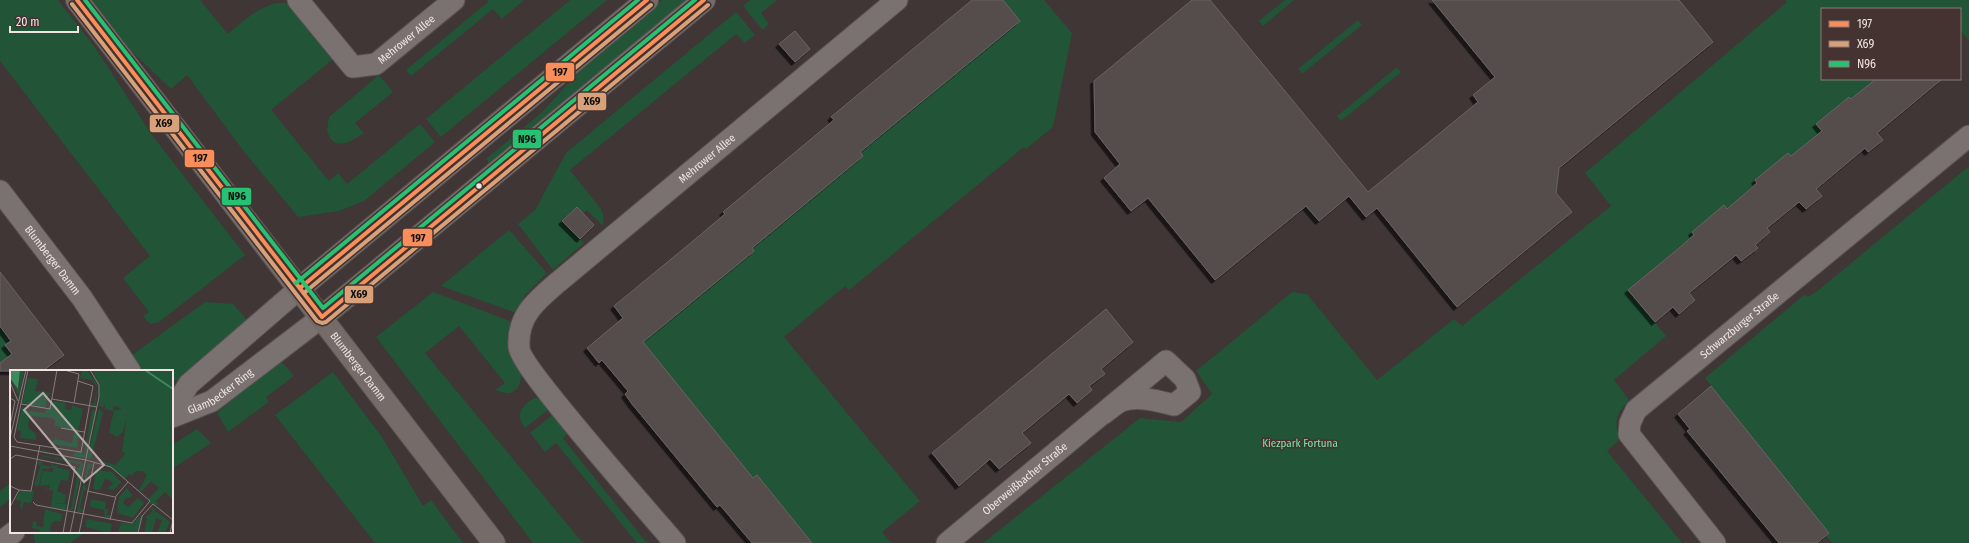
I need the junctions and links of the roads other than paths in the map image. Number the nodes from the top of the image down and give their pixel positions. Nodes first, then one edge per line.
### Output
1 (77, 0) edge
2 (298, 0) edge
3 (454, 0) edge
4 (647, 0) edge
5 (704, 0) edge
6 (897, 0) edge
7 (1969, 136) edge
8 (0, 191) edge
9 (300, 288) junction
10 (322, 317) junction
11 (129, 370) edge
12 (173, 409) edge
13 (1103, 414) dead end
14 (173, 417) edge
15 (13, 533) edge
16 (0, 543) edge
17 (494, 543) edge
18 (675, 543) edge
19 (947, 543) edge
20 (1715, 543) edge

1 - 9 main road, Blumberger Damm
2 - 3 street, Mehrower Allee
4 - 9 main road
5 - 10 main road
6 - 18 street, Mehrower Allee
7 - 20 street, Schwarzburger Straße
8 - 11 street, Blumberger Damm
9 - 10 main road, Blumberger Damm
9 - 12 street, Glambecker Ring
10 - 14 street, Glambecker Ring
10 - 17 main road, Blumberger Damm
13 - 19 street, Oberweißbacher Straße
15 - 16 street

